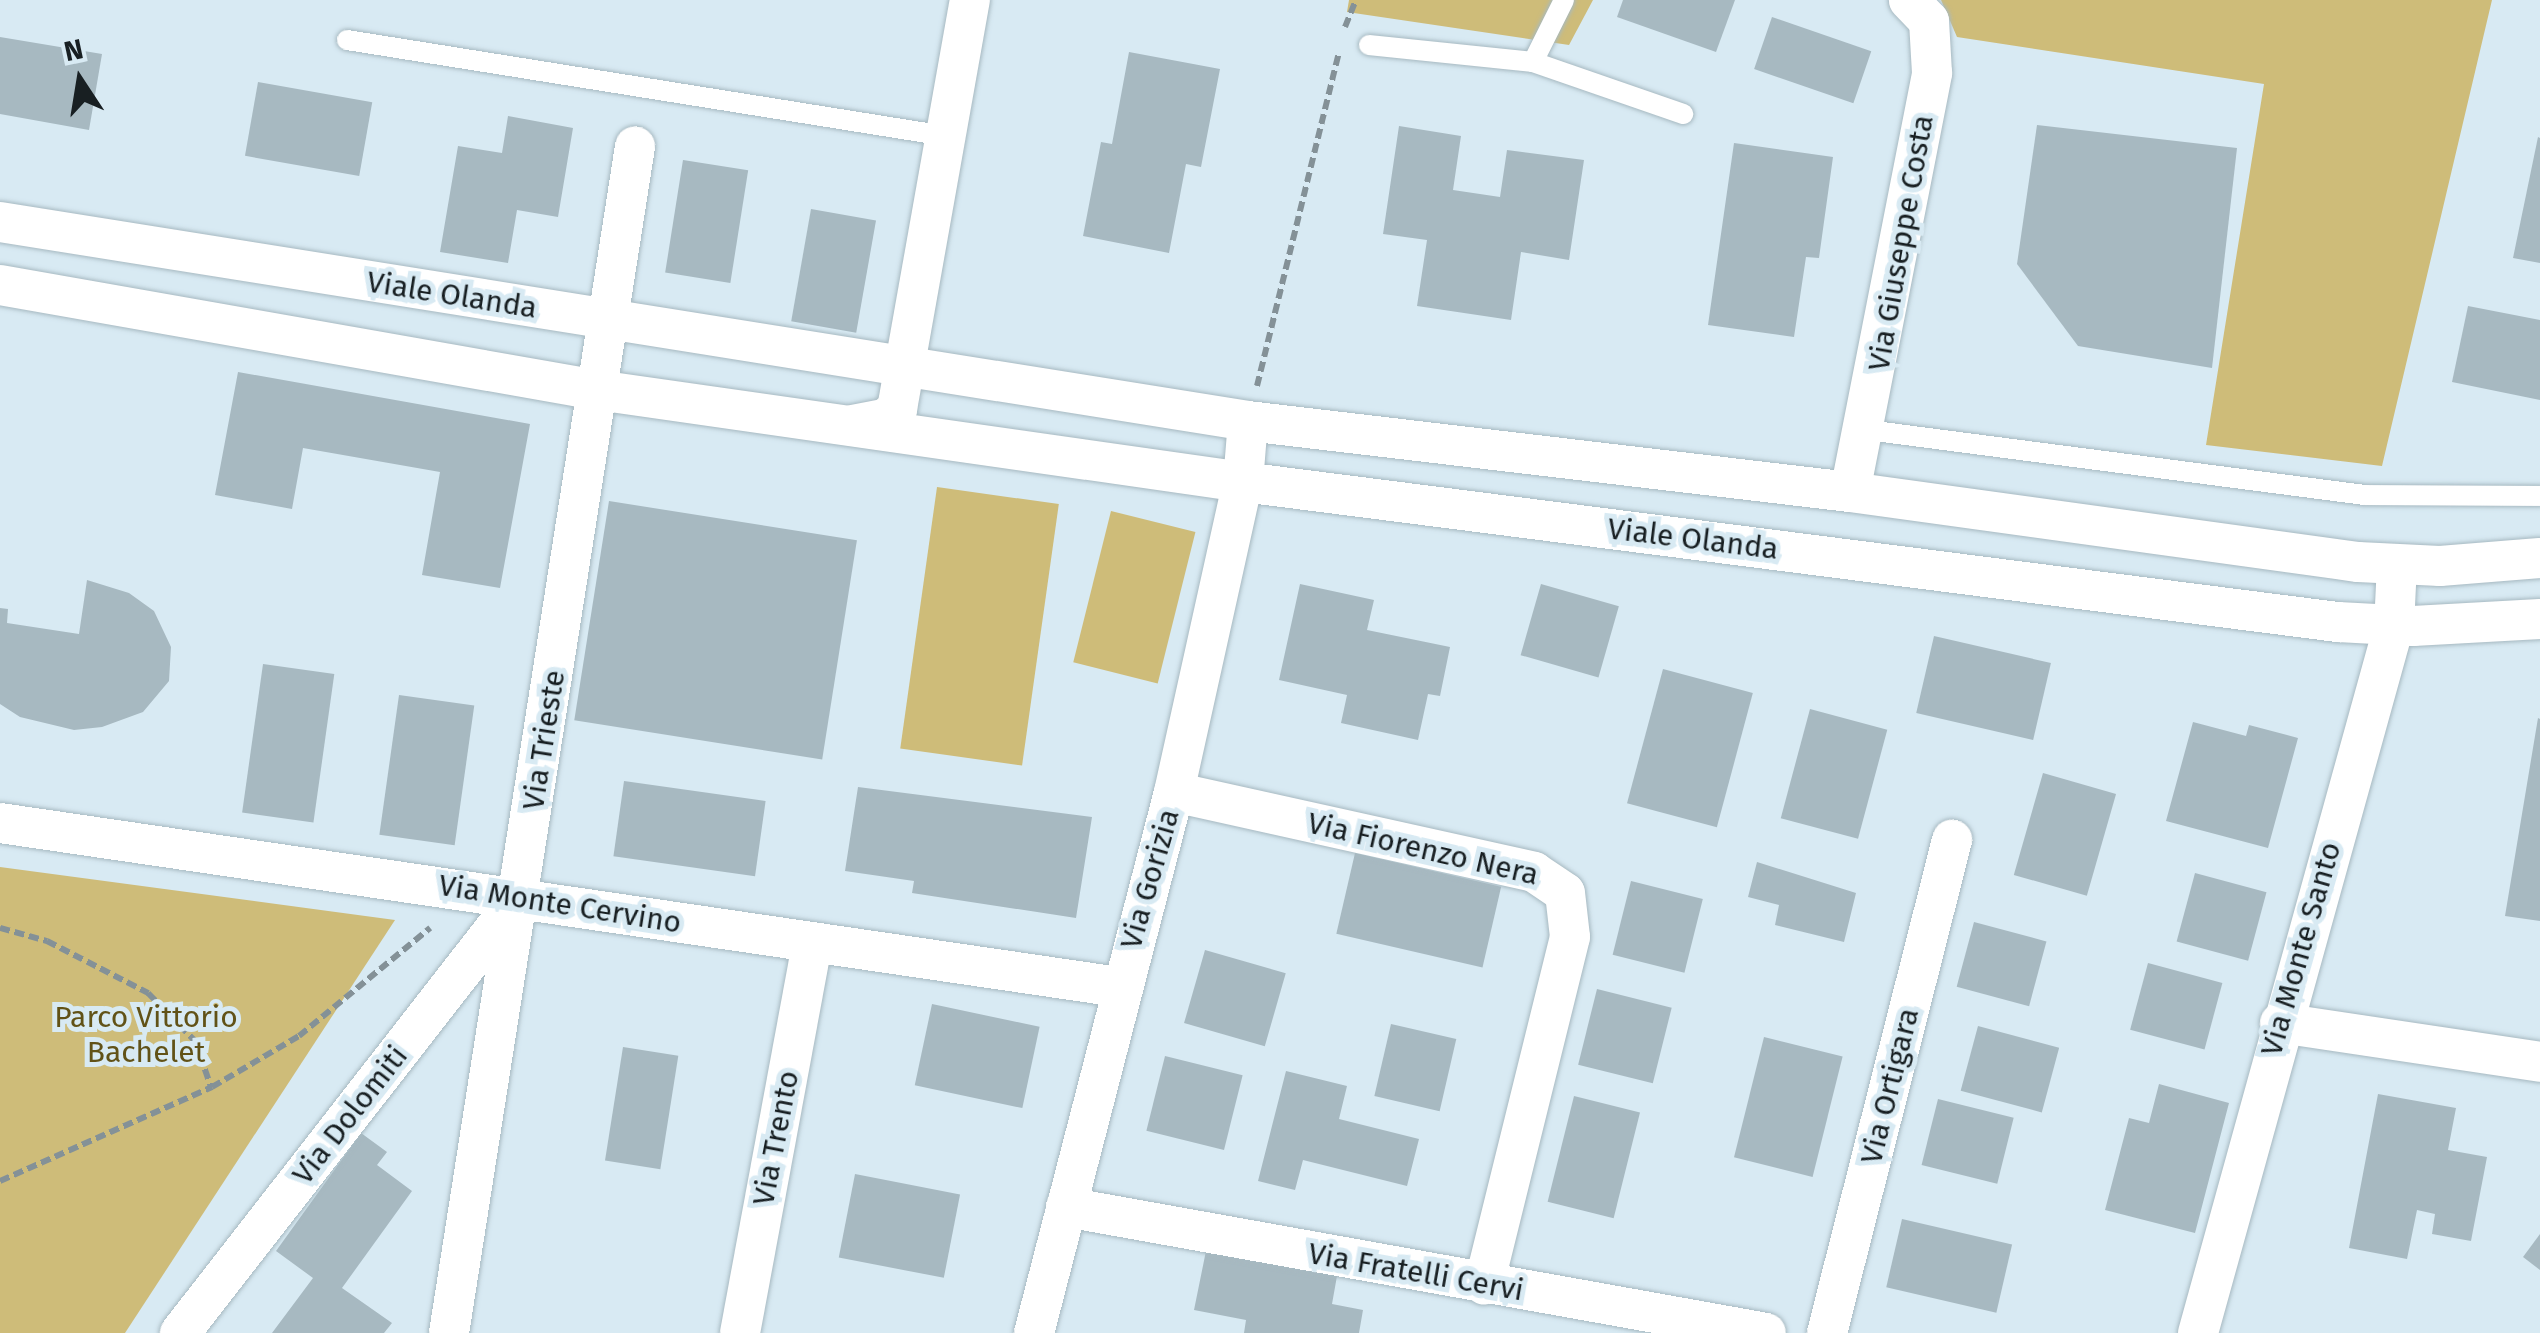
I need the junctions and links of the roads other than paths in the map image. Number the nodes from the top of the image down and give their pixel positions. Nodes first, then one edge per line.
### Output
1 (970, 0) edge
2 (1564, 0) edge
3 (1909, 0) edge
4 (348, 40) dead end
5 (1369, 44) dead end
6 (1534, 62) junction
7 (1683, 114) dead end
8 (946, 136) junction
9 (635, 146) dead end
10 (0, 222) edge
11 (0, 284) edge
12 (608, 320) junction
13 (904, 368) junction
14 (597, 390) junction
15 (1248, 421) junction
16 (849, 426) junction
17 (1867, 430) junction
18 (1243, 482) junction
19 (1850, 492) junction
20 (2540, 496) edge
21 (2540, 558) edge
22 (2398, 565) junction
23 (2540, 619) edge
24 (2394, 626) junction
25 (1174, 792) junction
26 (0, 823) edge
27 (1952, 840) dead end
28 (521, 896) junction
29 (812, 944) junction
30 (1120, 987) junction
31 (2280, 1023) junction
32 (2540, 1062) edge
33 (1066, 1207) junction
34 (1484, 1285) junction
35 (180, 1333) edge
36 (449, 1333) edge
37 (740, 1333) edge
38 (1034, 1333) edge
39 (1766, 1333) edge
40 (1827, 1333) edge
41 (2198, 1333) edge

1 - 8 street
2 - 6 lane
3 - 17 street, Via Giuseppe Costa
4 - 8 lane
5 - 6 lane
6 - 7 lane
8 - 13 street
9 - 12 street, Via Trieste
10 - 12 street, Viale Olanda
11 - 14 street, Viale Olanda
12 - 13 street, Viale Olanda
12 - 14 street, Via Trieste
13 - 15 street, Viale Olanda
13 - 16 street, Viale Olanda
14 - 16 street, Viale Olanda
14 - 28 street, Via Trieste
15 - 18 street, Via Gorizia
15 - 19 street, Viale Olanda
16 - 18 street, Viale Olanda
17 - 19 street, Via Giuseppe Costa
17 - 20 lane
18 - 24 street, Viale Olanda
18 - 25 street, Via Gorizia
19 - 22 street, Viale Olanda
21 - 22 street, Viale Olanda
22 - 24 street, Via Monte Santo
23 - 24 street, Viale Olanda
24 - 31 street, Via Monte Santo
25 - 30 street, Via Gorizia
25 - 34 street, Via Fiorenzo Nera
26 - 28 street, Via Monte Cervino
27 - 40 street, Via Ortigara
28 - 29 street, Via Monte Cervino
28 - 35 street, Via Dolomiti
28 - 36 street, Via Trieste
29 - 30 street, Via Monte Cervino
29 - 37 street, Via Trento
30 - 33 street, Via Gorizia
31 - 32 street
31 - 41 street, Via Monte Santo
33 - 34 street, Via Fratelli Cervi
33 - 38 street, Via Gorizia
34 - 39 street, Via Fratelli Cervi

